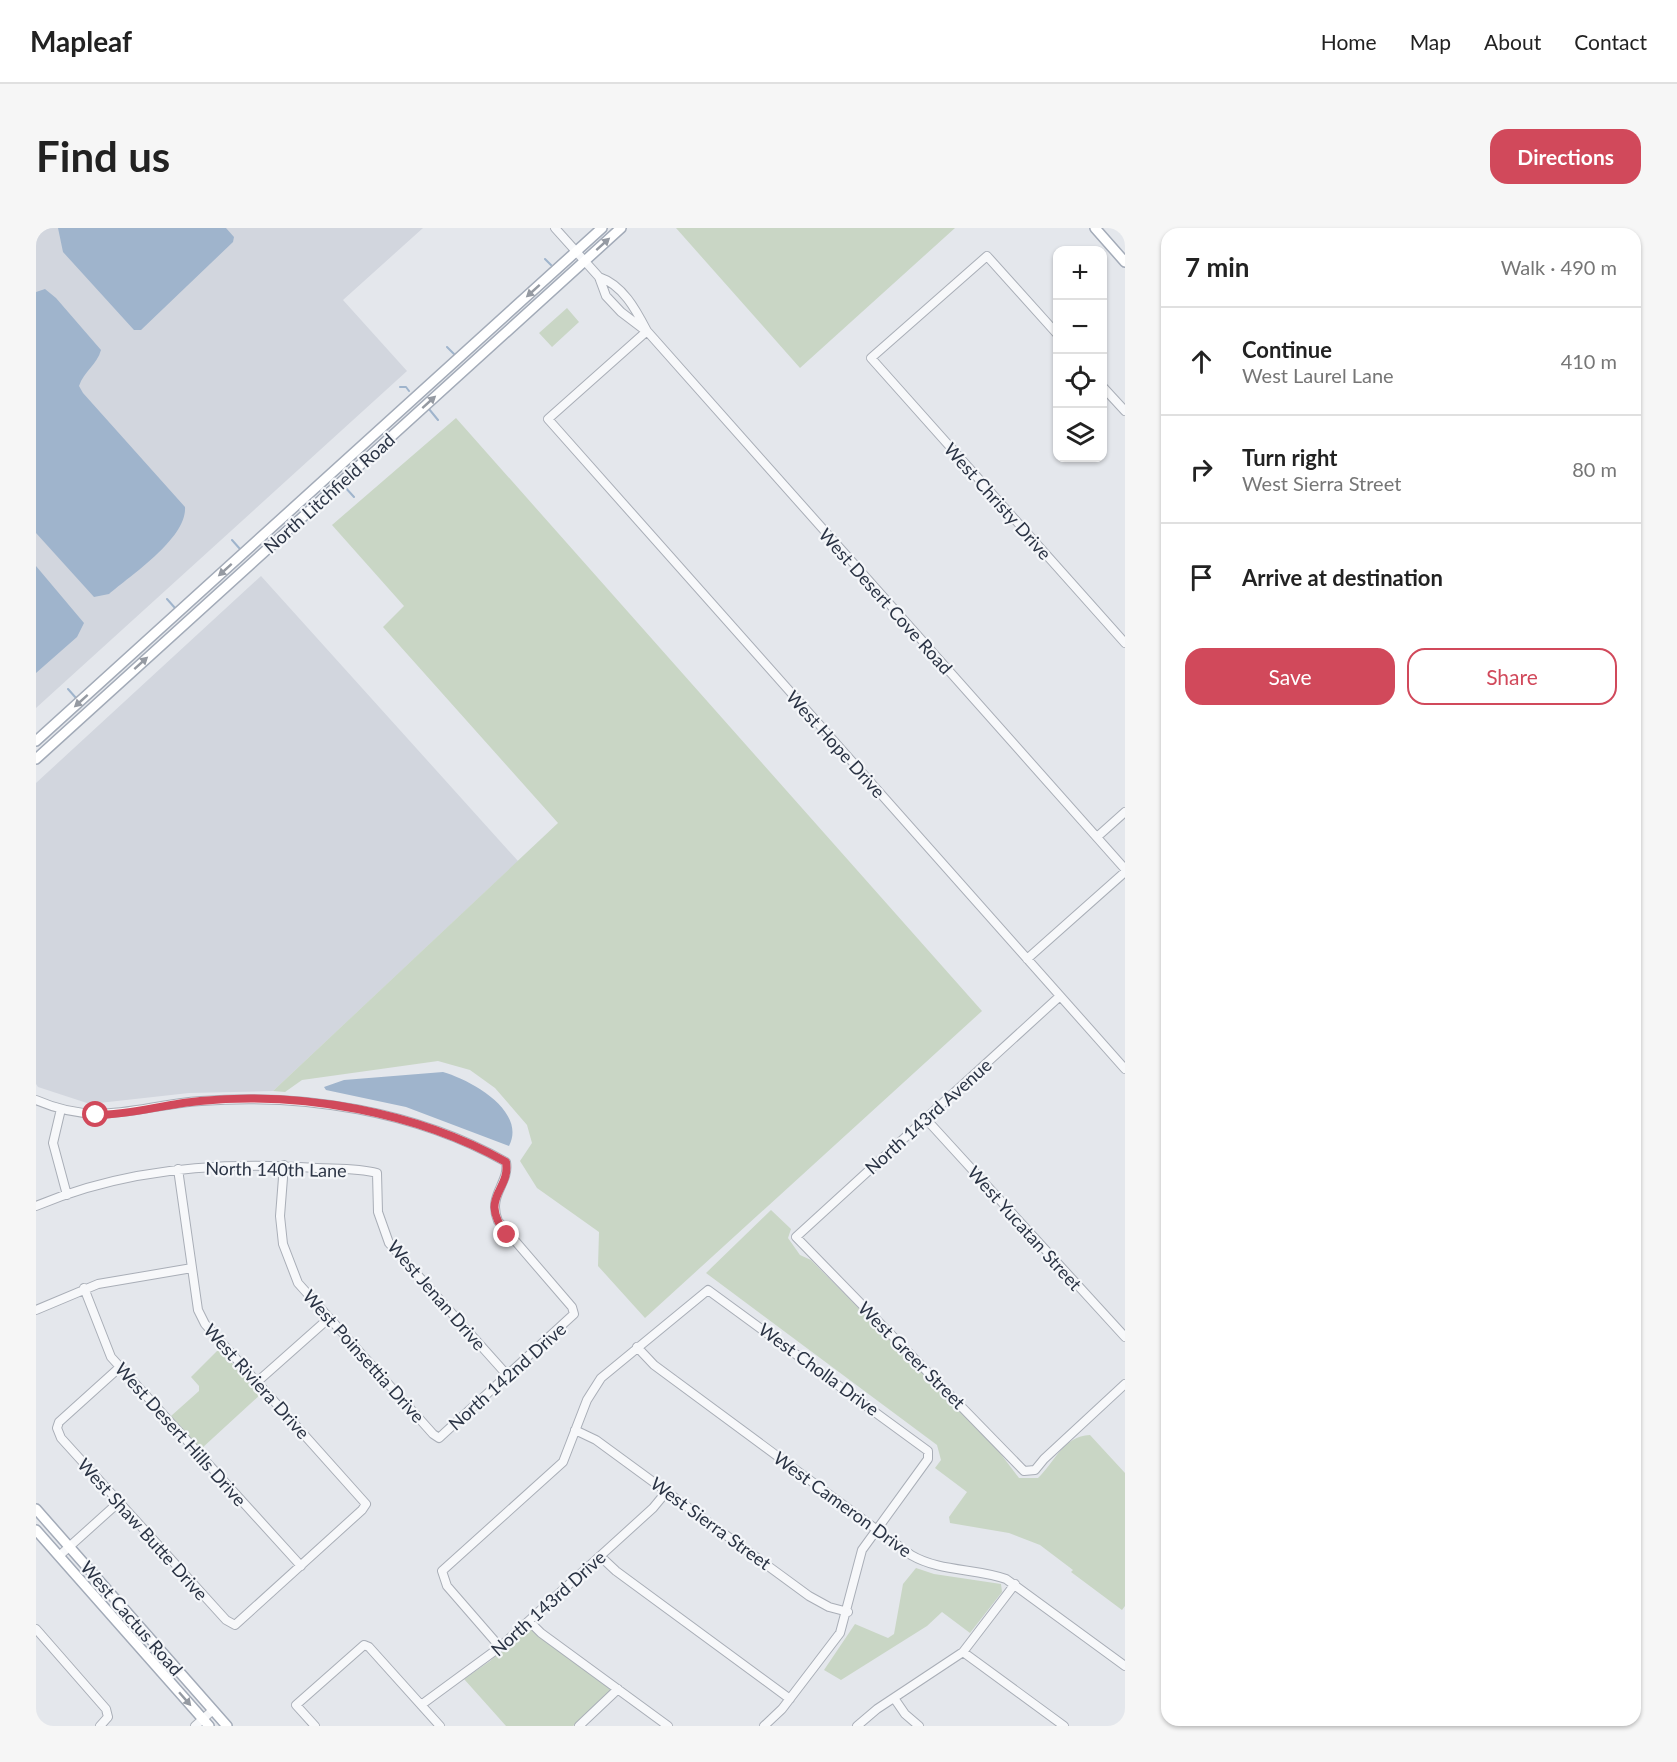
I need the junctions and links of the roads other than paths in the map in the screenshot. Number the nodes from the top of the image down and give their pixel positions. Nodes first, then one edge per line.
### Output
1 (555, 228) edge
2 (602, 228) edge
3 (621, 228) edge
4 (1095, 228) edge
5 (576, 251) junction
6 (584, 261) junction
7 (1125, 262) edge
8 (599, 278) junction
9 (1053, 329) edge
10 (648, 332) junction
11 (1107, 391) edge
12 (408, 404) junction
13 (1125, 411) edge
14 (352, 472) junction
15 (269, 531) junction
16 (277, 540) junction
17 (1125, 644) edge
18 (36, 741) edge
19 (36, 759) edge
20 (1125, 812) edge
21 (1096, 837) junction
22 (1125, 871) edge
23 (1027, 959) junction
24 (1060, 996) junction
25 (1125, 1070) edge
26 (36, 1100) edge
27 (61, 1108) junction
28 (926, 1119) junction
29 (284, 1165) junction
30 (178, 1169) junction
31 (377, 1173) joint
32 (67, 1195) junction
33 (36, 1206) edge
34 (795, 1236) joint
35 (192, 1268) junction
36 (84, 1288) junction
37 (36, 1310) edge
38 (328, 1318) junction
39 (1125, 1337) edge
40 (637, 1347) junction
41 (120, 1367) junction
42 (508, 1376) junction
43 (257, 1382) junction
44 (1125, 1384) edge
45 (575, 1430) junction
46 (439, 1437) joint
47 (667, 1491) junction
48 (119, 1502) junction
49 (36, 1509) edge
50 (877, 1529) junction
51 (36, 1530) edge
52 (69, 1546) junction
53 (59, 1556) junction
54 (600, 1556) junction
55 (301, 1566) junction
56 (1015, 1584) junction
57 (848, 1612) junction
58 (529, 1621) junction
59 (36, 1629) edge
60 (500, 1647) junction
61 (963, 1652) junction
62 (1125, 1666) edge
63 (618, 1689) junction
64 (894, 1698) junction
65 (790, 1699) junction
66 (421, 1705) junction
67 (213, 1710) junction
68 (202, 1724) edge
69 (100, 1726) edge
70 (227, 1726) edge
71 (315, 1726) edge
72 (440, 1726) edge
73 (579, 1726) edge
74 (668, 1726) edge
75 (764, 1726) edge
76 (857, 1726) edge
77 (919, 1726) edge
78 (1064, 1726) edge

1 - 5 street, West Desert Cove Road
2 - 5 main road, North Litchfield Road
6 -> 3 main road, North Litchfield Road
4 - 7 main road
5 - 6 street, West Desert Cove Road
5 -> 12 main road, North Litchfield Road
6 - 8 street, West Desert Cove Road
14 -> 6 main road, North Litchfield Road
8 - 10 street, West Desert Cove Road
8 - 10 street, West Desert Cove Road
9 - 17 street, West Christy Drive
10 - 21 street, West Desert Cove Road
10 - 23 street, West Hope Drive
11 - 13 street
12 - 14 main road
12 - 15 main road, North Litchfield Road
14 - 16 main road, North Litchfield Road
15 - 16 main road
15 -> 18 main road, North Litchfield Road
19 -> 16 main road, North Litchfield Road
20 - 21 street
21 - 22 street, West Desert Cove Road
22 - 23 street
23 - 24 street, West Hope Drive
24 - 25 street, West Hope Drive
24 - 28 street, North 143rd Avenue
26 - 27 street
27 - 32 street
27 - 42 street, North 142nd Drive
28 - 34 street, North 143rd Avenue
28 - 39 street, West Yucatan Street
29 - 30 street, North 140th Lane
29 - 31 street, North 140th Lane
29 - 38 street, West Poinsettia Drive
30 - 32 street, North 140th Lane
30 - 35 street, West Riviera Drive
31 - 42 street, West Jenan Drive
32 - 33 street, North 140th Lane
34 - 44 street, West Greer Street
35 - 36 street
35 - 43 street, West Riviera Drive
36 - 37 street
36 - 41 street, West Desert Hills Drive
38 - 43 street
38 - 46 street, West Poinsettia Drive
40 - 45 street
40 - 50 street, West Cameron Drive
40 - 50 street, West Cholla Drive
41 - 48 street, West Shaw Butte Drive
41 - 55 street, West Desert Hills Drive
42 - 46 street, North 142nd Drive
43 - 55 street, West Riviera Drive
45 - 47 street, West Sierra Street
45 - 60 street
47 - 54 street, North 143rd Drive
47 - 57 street, West Sierra Street
48 - 52 street
48 - 55 street, West Shaw Butte Drive
49 - 52 main road, West Cactus Road
50 - 56 street, West Cameron Drive
50 - 57 street
51 - 53 main road, West Cactus Road
52 - 53 street
52 - 67 main road, West Cactus Road
53 -> 68 main road, West Cactus Road
54 - 58 street, North 143rd Drive
54 - 65 street
56 - 61 street
56 - 62 street, West Cameron Drive
57 - 65 street
58 - 60 street, North 143rd Drive
58 - 63 street
59 - 69 street
60 - 66 street, North 143rd Drive
61 - 64 street
61 - 78 street
63 - 73 street
63 - 74 street
64 - 76 street
64 - 77 street
65 - 75 street
66 - 71 street
66 - 72 street
67 - 68 street
67 - 70 main road, West Cactus Road

